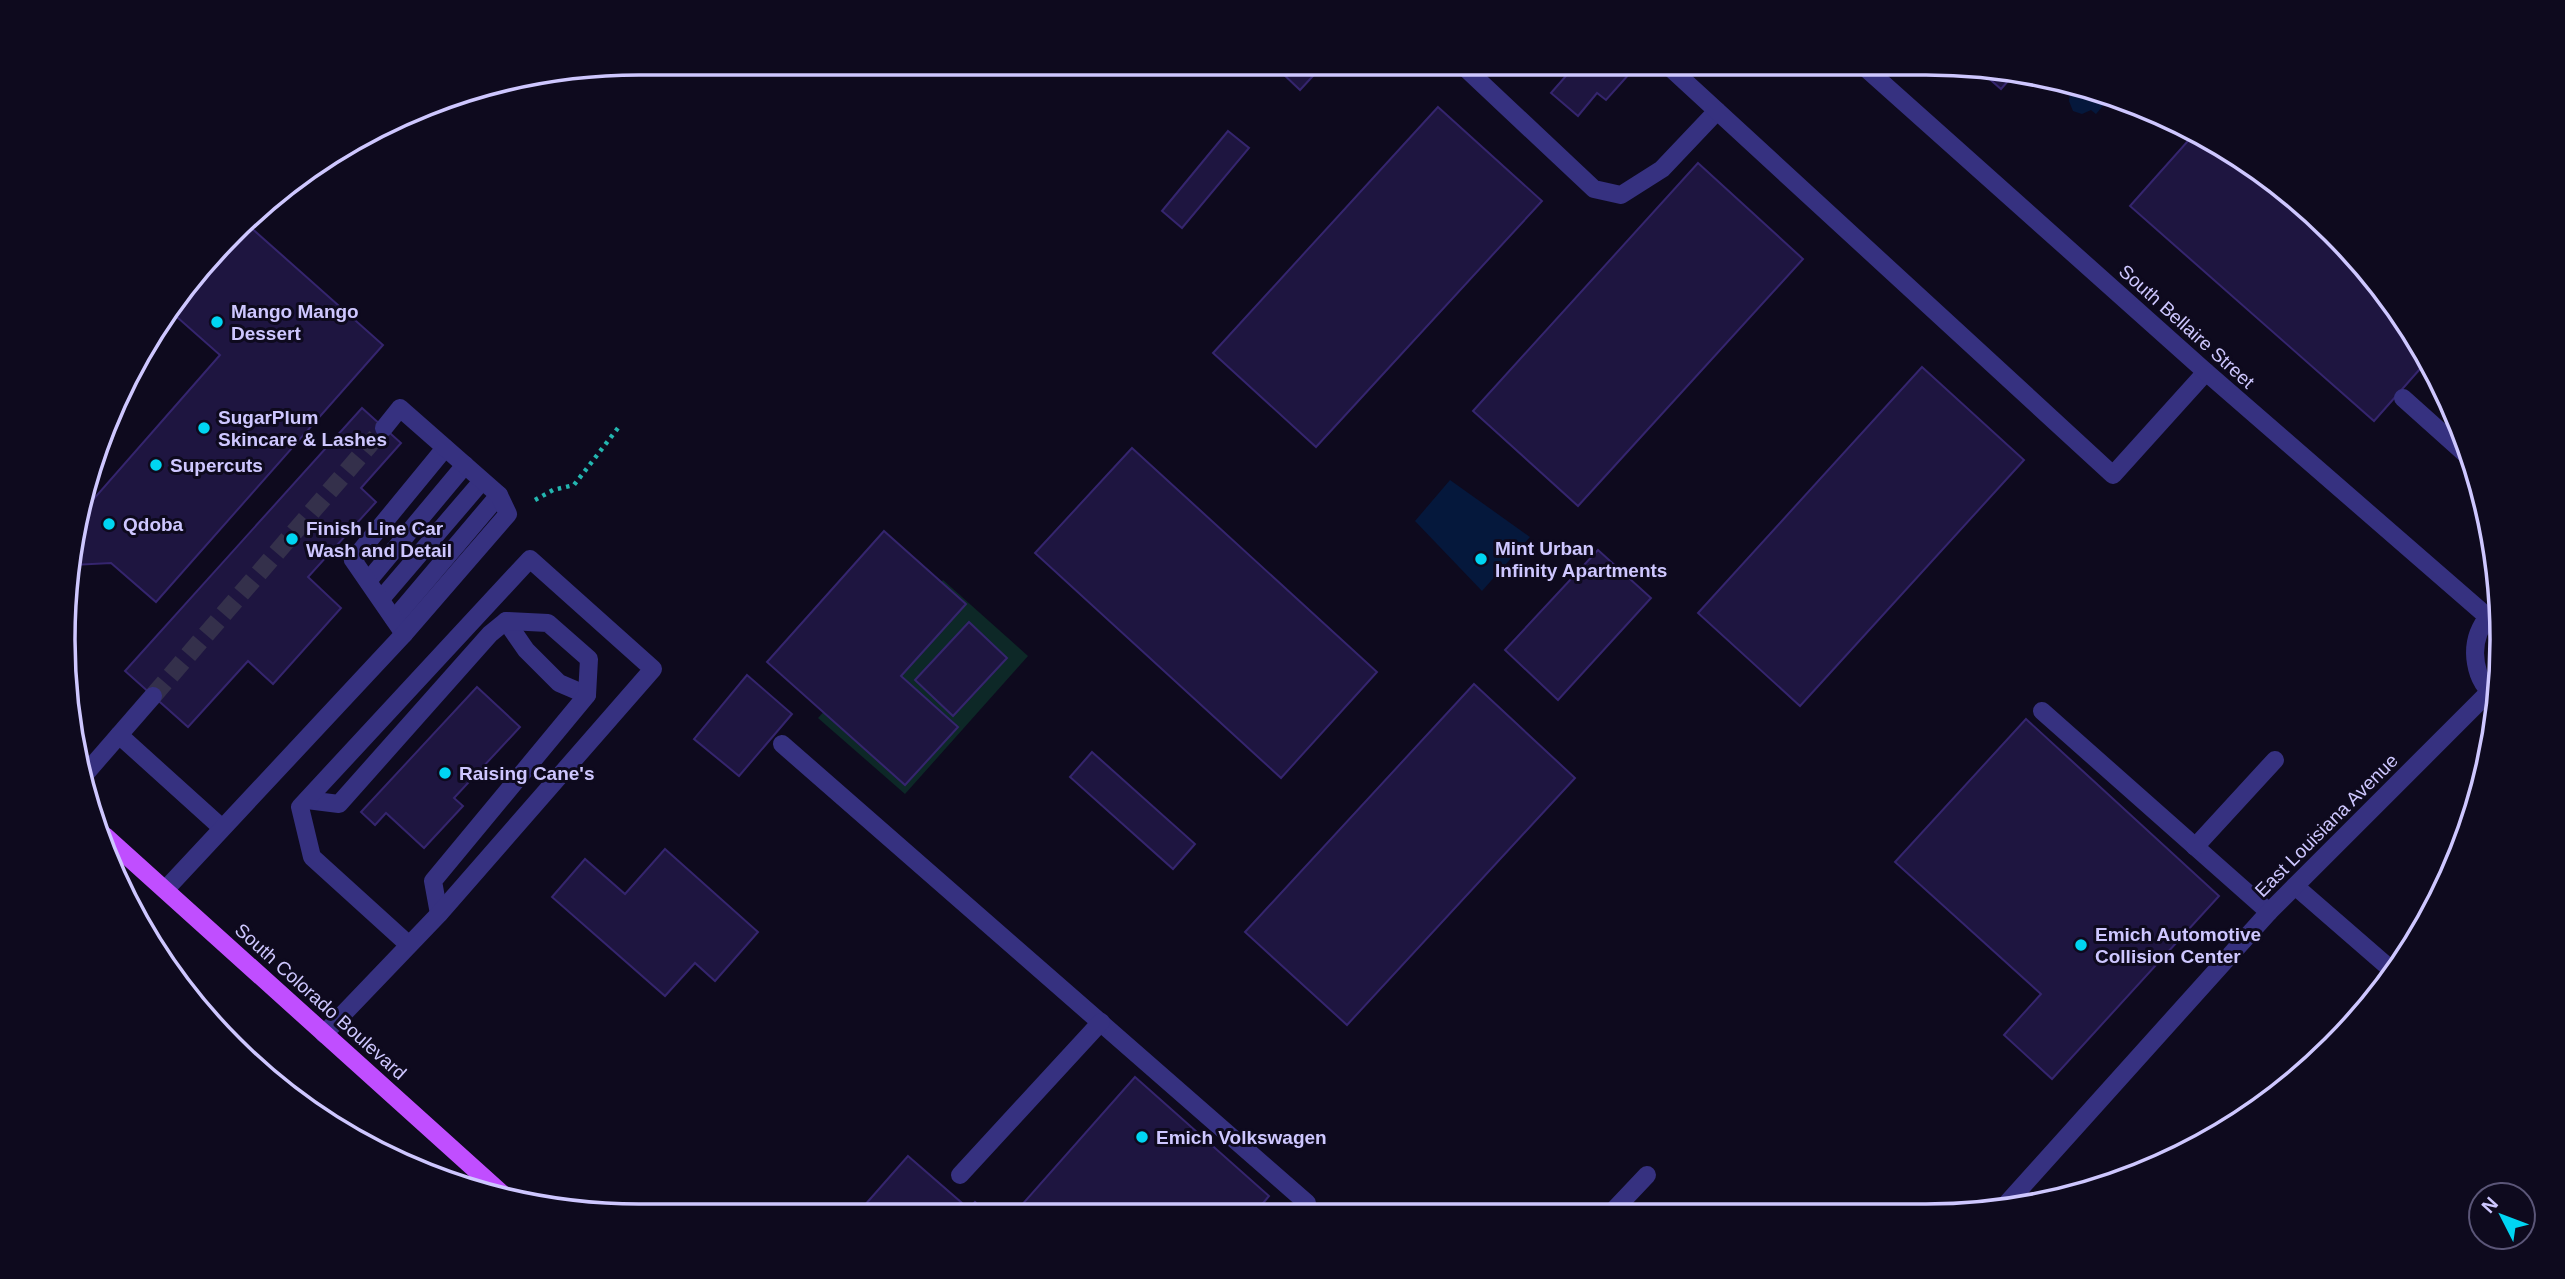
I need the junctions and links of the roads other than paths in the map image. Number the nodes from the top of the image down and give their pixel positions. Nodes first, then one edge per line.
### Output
1 (1473, 75) edge
2 (1677, 75) edge
3 (1873, 75) edge
4 (1717, 111) junction
5 (2206, 372) junction
6 (2403, 398) dead end
7 (383, 428) tunnel mouth
8 (2455, 444) edge
9 (445, 448) junction
10 (464, 466) junction
11 (482, 481) junction
12 (368, 581) junction
13 (381, 599) junction
14 (2489, 609) edge
15 (2489, 618) edge
16 (506, 621) junction
17 (399, 626) junction
18 (2488, 687) edge
19 (587, 695) junction
20 (153, 696) tunnel mouth
21 (2486, 700) edge
22 (2042, 711) dead end
23 (119, 734) junction
24 (782, 744) dead end
25 (2275, 760) dead end
26 (90, 768) edge
27 (307, 800) junction
28 (222, 828) junction
29 (114, 844) edge
30 (2195, 847) junction
31 (2295, 886) junction
32 (165, 890) junction
33 (2269, 912) junction
34 (439, 914) junction
35 (409, 945) junction
36 (2386, 965) edge
37 (1101, 1022) junction
38 (324, 1034) junction
39 (960, 1175) dead end
40 (1647, 1175) dead end
41 (492, 1185) edge
42 (2013, 1197) edge
43 (1306, 1204) edge
44 (1620, 1204) edge

1 - 4 street
2 - 4 street
3 - 5 street, South Bellaire Street
4 - 5 street
5 - 14 street, South Bellaire Street
6 - 8 street
7 - 9 street
9 - 10 street
9 - 12 street
10 - 11 street
10 - 12 street
11 - 13 street
11 - 17 street
12 - 13 street
13 - 17 street
15 - 18 street
16 - 19 street
16 - 19 street
16 - 27 street
17 - 28 street
19 - 34 street
20 - 23 street
21 - 31 street, East Louisiana Avenue
22 - 30 street
23 - 26 street
23 - 28 street
24 - 37 street
25 - 30 street
27 - 34 street
27 - 35 street
28 - 32 street
29 - 32 main road, South Colorado Boulevard
30 - 33 street
31 - 33 street, East Louisiana Avenue
31 - 36 street
32 - 38 main road, South Colorado Boulevard
33 - 42 street, East Louisiana Avenue
34 - 35 street
35 - 38 street
37 - 39 street
37 - 43 street
38 - 41 main road, South Colorado Boulevard
40 - 44 street

